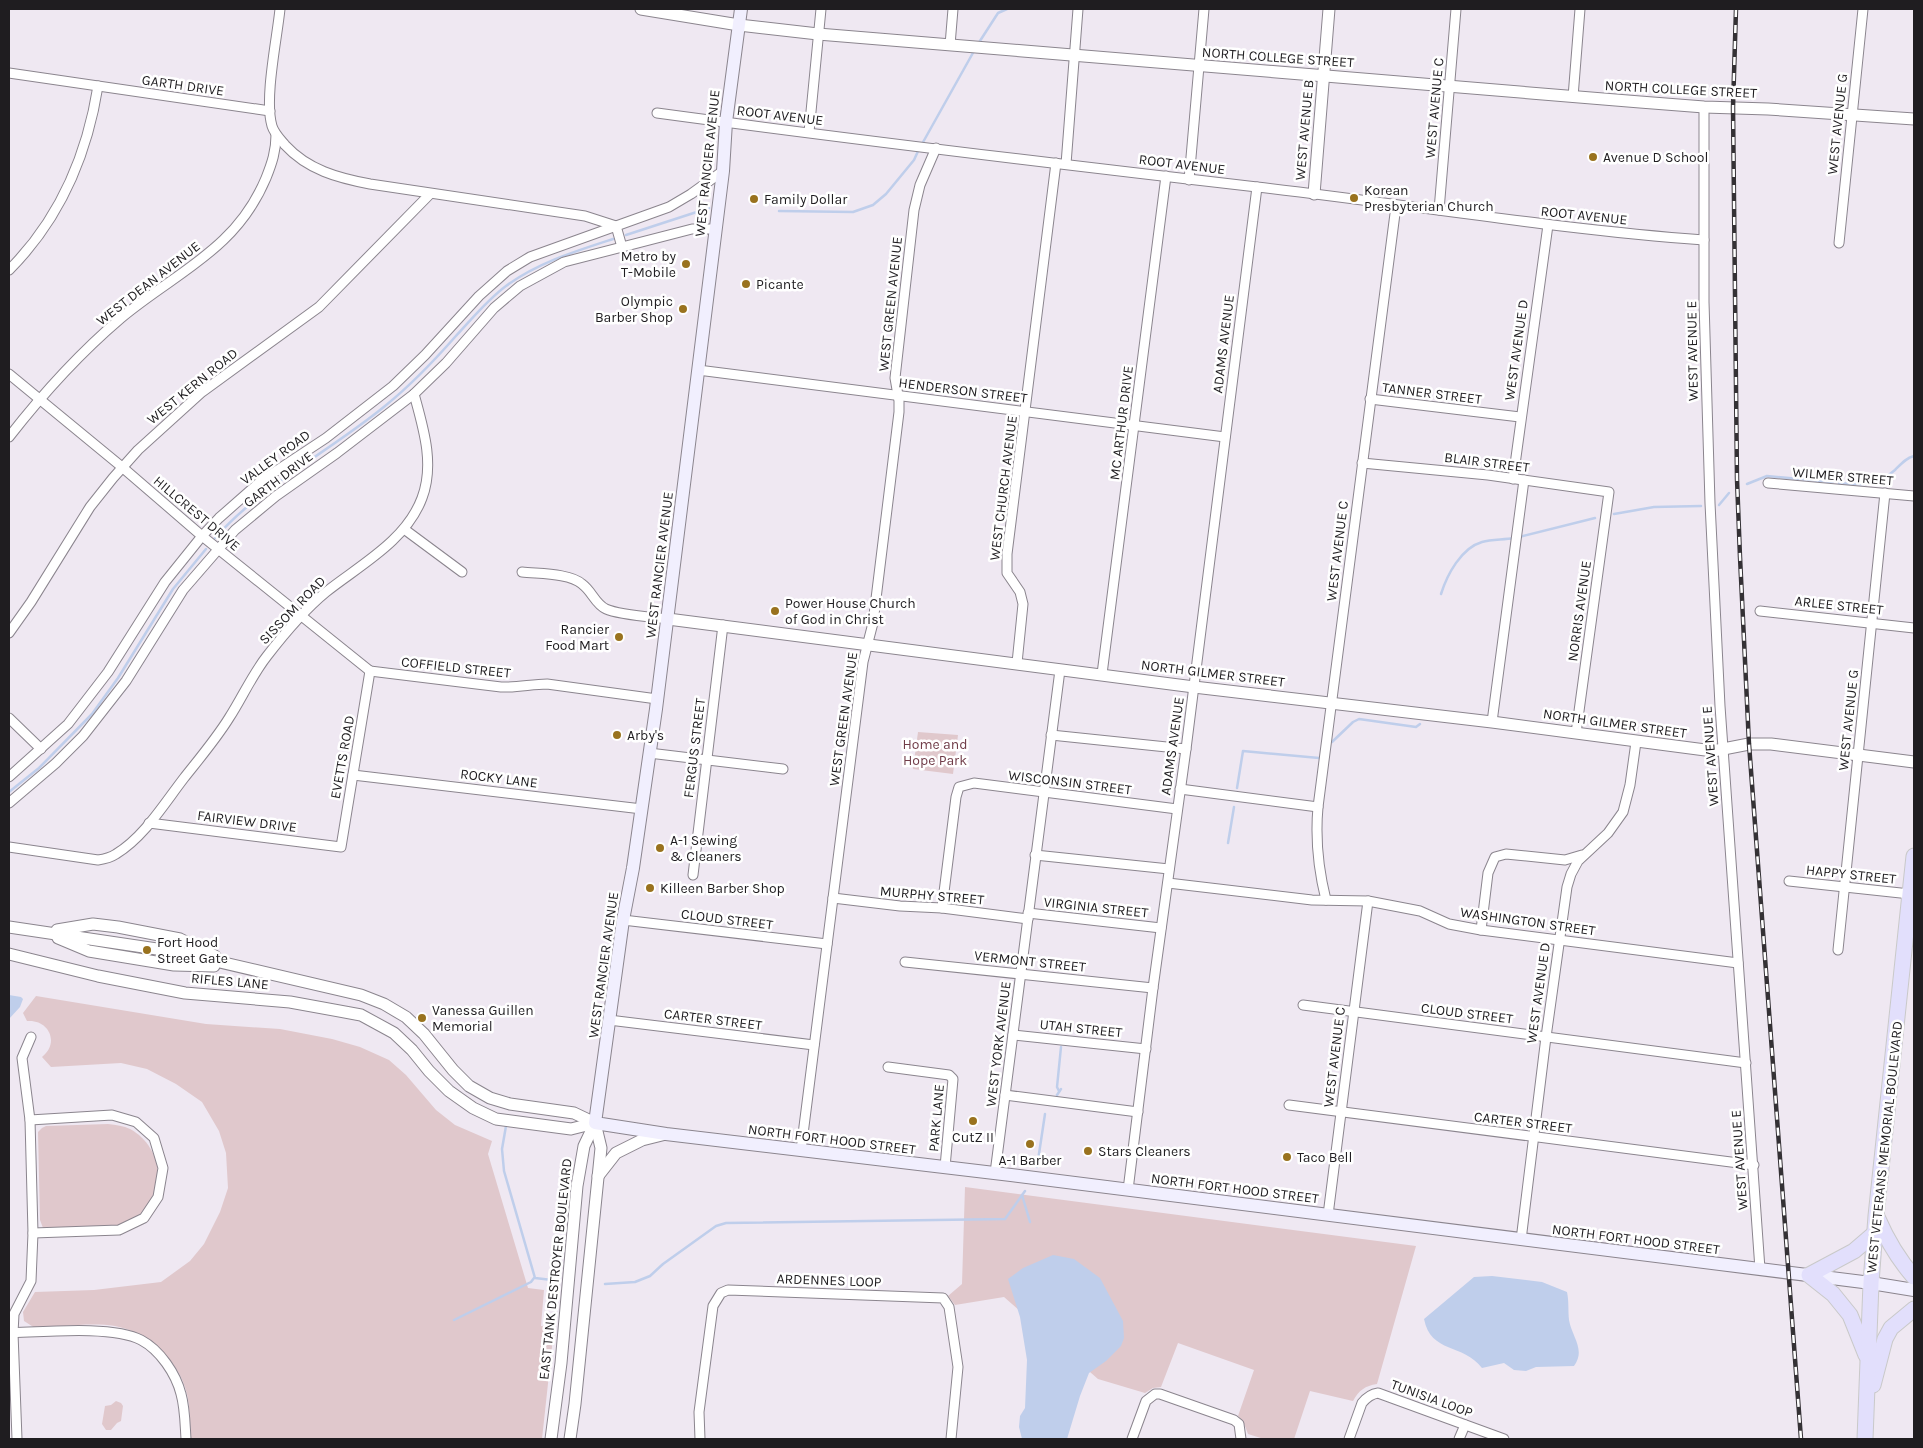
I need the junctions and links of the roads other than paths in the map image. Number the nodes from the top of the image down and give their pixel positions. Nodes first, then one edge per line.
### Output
1 (280, 9) edge
2 (641, 9) edge
3 (741, 9) edge
4 (821, 9) edge
5 (953, 9) edge
6 (1078, 9) edge
7 (1204, 9) edge
8 (1329, 9) edge
9 (1456, 9) edge
10 (1580, 9) edge
11 (1863, 9) edge
12 (739, 25) junction
13 (818, 34) junction
14 (955, 45) junction
15 (1075, 56) junction
16 (1199, 66) junction
17 (9, 73) edge
18 (1323, 75) junction
19 (1450, 85) junction
20 (98, 86) junction
21 (1573, 97) junction
22 (1704, 107) junction
23 (270, 111) junction
24 (657, 113) dead end
25 (1852, 115) junction
26 (1914, 119) edge
27 (726, 122) junction
28 (809, 132) junction
29 (276, 135) junction
30 (932, 147) junction
31 (1056, 163) junction
32 (1066, 164) junction
33 (723, 172) junction
34 (1166, 176) junction
35 (1189, 180) junction
36 (1257, 187) junction
37 (430, 194) junction
38 (1314, 194) junction
39 (1396, 206) junction
40 (1439, 210) junction
41 (1548, 225) junction
42 (616, 226) junction
43 (716, 229) junction
44 (1704, 240) junction
45 (1839, 243) dead end
46 (622, 247) junction
47 (9, 270) edge
48 (698, 370) junction
49 (9, 374) edge
50 (414, 394) junction
51 (898, 395) junction
52 (38, 399) junction
53 (1370, 399) junction
54 (1025, 412) junction
55 (1520, 417) junction
56 (1134, 424) junction
57 (9, 437) edge
58 (1225, 437) junction
59 (1362, 462) junction
60 (122, 467) junction
61 (1513, 479) junction
62 (1524, 480) junction
63 (1768, 483) dead end
64 (1610, 492) joint
65 (1885, 493) junction
66 (1914, 496) edge
67 (404, 529) junction
68 (202, 536) junction
69 (218, 549) junction
70 (462, 572) dead end
71 (522, 572) dead end
72 (1760, 611) dead end
73 (301, 617) junction
74 (668, 620) junction
75 (1872, 623) junction
76 (722, 625) junction
77 (1914, 628) edge
78 (9, 633) edge
79 (867, 645) junction
80 (1017, 663) junction
81 (1060, 670) junction
82 (370, 671) junction
83 (1102, 674) junction
84 (1194, 687) junction
85 (657, 699) junction
86 (1331, 703) junction
87 (9, 718) edge
88 (1492, 722) junction
89 (1576, 733) junction
90 (1051, 735) junction
91 (1636, 742) junction
92 (41, 749) junction
93 (1186, 750) junction
94 (1723, 750) junction
95 (649, 753) junction
96 (1857, 755) junction
97 (707, 759) junction
98 (1914, 762) edge
99 (782, 769) dead end
100 (353, 775) junction
101 (9, 777) edge
102 (1180, 789) junction
103 (1044, 793) junction
104 (9, 803) edge
105 (1318, 807) junction
106 (642, 809) junction
107 (1177, 809) junction
108 (149, 823) junction
109 (9, 847) edge
110 (341, 847) joint
111 (1585, 854) junction
112 (1036, 855) junction
113 (1914, 856) edge
114 (1169, 869) junction
115 (693, 875) dead end
116 (1788, 881) dead end
117 (1168, 883) junction
118 (1844, 888) junction
119 (1910, 894) junction
120 (833, 898) junction
121 (1326, 900) junction
122 (1368, 901) junction
123 (942, 908) junction
124 (1028, 916) junction
125 (623, 920) junction
126 (9, 927) edge
127 (1162, 928) junction
128 (1481, 930) junction
129 (1559, 940) junction
130 (827, 944) junction
131 (1838, 950) dead end
132 (9, 954) edge
133 (904, 962) dead end
134 (1738, 963) junction
135 (1021, 974) junction
136 (1153, 988) junction
137 (361, 995) joint
138 (1304, 1005) dead end
139 (1354, 1013) junction
140 (361, 1014) joint
141 (609, 1020) junction
142 (1013, 1035) junction
143 (31, 1037) dead end
144 (1546, 1037) junction
145 (814, 1045) junction
146 (1146, 1049) junction
147 (1746, 1063) junction
148 (888, 1067) dead end
149 (1005, 1095) junction
150 (1289, 1105) dead end
151 (1138, 1112) junction
152 (1341, 1112) junction
153 (30, 1120) junction
154 (595, 1123) junction
155 (666, 1134) junction
156 (1534, 1137) junction
157 (801, 1150) junction
158 (1754, 1165) junction
159 (945, 1167) junction
160 (995, 1173) junction
161 (598, 1176) junction
162 (1128, 1190) junction
163 (1328, 1215) junction
164 (1876, 1216) junction
165 (1875, 1232) junction
166 (33, 1233) junction
167 (1521, 1240) junction
168 (1760, 1269) junction
169 (1809, 1275) junction
170 (1914, 1277) edge
171 (1871, 1283) junction
172 (1914, 1290) edge
173 (1914, 1309) edge
174 (11, 1333) edge
175 (1868, 1358) junction
176 (1866, 1411) junction
177 (1465, 1425) junction
178 (17, 1439) edge
179 (186, 1439) edge
180 (551, 1439) edge
181 (570, 1439) edge
182 (700, 1439) edge
183 (951, 1439) edge
184 (1132, 1439) edge
185 (1241, 1439) edge
186 (1349, 1439) edge
187 (1460, 1439) edge
188 (1504, 1439) edge
189 (1865, 1439) edge

1 - 23 street
2 - 12 street, NORTH COLLEGE STREET
3 - 12 main road, WEST RANCIER AVENUE
4 - 13 street
5 - 14 street
6 - 15 street
7 - 16 street
8 - 18 street, WEST AVENUE B
9 - 19 street, WEST AVENUE C
10 - 21 street
11 - 25 street, WEST AVENUE G
12 - 13 street, NORTH COLLEGE STREET
12 - 27 main road, WEST RANCIER AVENUE
13 - 14 street, NORTH COLLEGE STREET
13 - 28 street
14 - 15 street, NORTH COLLEGE STREET
15 - 16 street, NORTH COLLEGE STREET
15 - 32 street
16 - 18 street, NORTH COLLEGE STREET
16 - 35 street
17 - 20 street, GARTH DRIVE
18 - 19 street, NORTH COLLEGE STREET
18 - 38 street, WEST AVENUE B
19 - 21 street, NORTH COLLEGE STREET
19 - 40 street, WEST AVENUE C
20 - 23 street, GARTH DRIVE
20 - 47 street
21 - 22 street, NORTH COLLEGE STREET
22 - 25 street, NORTH COLLEGE STREET
22 - 44 street, WEST AVENUE E
23 - 29 street
24 - 27 street, ROOT AVENUE
25 - 26 street, NORTH COLLEGE STREET
25 - 45 street, WEST AVENUE G
27 - 28 street, ROOT AVENUE
27 - 33 main road, WEST RANCIER AVENUE
28 - 30 street, ROOT AVENUE
29 - 37 street
29 - 52 street, WEST DEAN AVENUE
30 - 31 street, ROOT AVENUE
30 - 51 street, WEST GREEN AVENUE
31 - 32 street, ROOT AVENUE
31 - 54 street, WEST CHURCH AVENUE
32 - 34 street, ROOT AVENUE
33 - 42 street
33 - 43 main road, WEST RANCIER AVENUE
34 - 35 street, ROOT AVENUE
34 - 56 street, MC ARTHUR DRIVE
35 - 36 street, ROOT AVENUE
36 - 38 street, ROOT AVENUE
36 - 58 street, ADAMS AVENUE
37 - 42 street
37 - 60 street, WEST KERN ROAD
38 - 39 street, ROOT AVENUE
39 - 40 street, ROOT AVENUE
39 - 53 street, WEST AVENUE C
40 - 41 street, ROOT AVENUE
41 - 44 street, ROOT AVENUE
41 - 55 street, WEST AVENUE D
42 - 46 street
42 - 68 street, VALLEY ROAD
43 - 46 street, GARTH DRIVE
43 - 48 main road, WEST RANCIER AVENUE
44 - 94 street, WEST AVENUE E
46 - 50 street, GARTH DRIVE
48 - 51 street, HENDERSON STREET
48 - 74 main road, WEST RANCIER AVENUE
49 - 52 street, HILLCREST DRIVE
50 - 67 street, SISSOM ROAD
50 - 69 street, GARTH DRIVE
51 - 54 street, HENDERSON STREET
51 - 79 street, WEST GREEN AVENUE
52 - 57 street, WEST DEAN AVENUE
52 - 60 street, HILLCREST DRIVE
53 - 55 street, TANNER STREET
53 - 59 street, WEST AVENUE C
54 - 56 street, HENDERSON STREET
54 - 80 street, WEST CHURCH AVENUE
55 - 61 street, WEST AVENUE D
56 - 58 street, HENDERSON STREET
56 - 83 street, MC ARTHUR DRIVE
58 - 84 street, ADAMS AVENUE
59 - 61 street, BLAIR STREET
59 - 86 street, WEST AVENUE C
60 - 68 street, HILLCREST DRIVE
60 - 78 street, WEST KERN ROAD
61 - 62 street, BLAIR STREET
62 - 64 street, BLAIR STREET
62 - 88 street
63 - 65 street, WILMER STREET
64 - 89 street, NORRIS AVENUE
65 - 66 street, WILMER STREET
65 - 75 street, WEST AVENUE G
67 - 70 street
67 - 73 street, SISSOM ROAD
68 - 69 street, HILLCREST DRIVE
68 - 92 street, VALLEY ROAD
69 - 73 street, HILLCREST DRIVE
69 - 104 street, GARTH DRIVE
71 - 74 street, NORTH GILMER STREET
72 - 75 street, ARLEE STREET
73 - 82 street, HILLCREST DRIVE
73 - 108 street, SISSOM ROAD
74 - 76 street, NORTH GILMER STREET
74 - 85 main road, WEST RANCIER AVENUE
75 - 77 street, ARLEE STREET
75 - 96 street, WEST AVENUE G
76 - 79 street, NORTH GILMER STREET
76 - 97 street, FERGUS STREET
79 - 80 street, NORTH GILMER STREET
79 - 120 street, WEST GREEN AVENUE
80 - 81 street, NORTH GILMER STREET
81 - 83 street, NORTH GILMER STREET
81 - 90 street, WEST YORK AVENUE
82 - 85 street, COFFIELD STREET
82 - 100 street, EVETTS ROAD
83 - 84 street, NORTH GILMER STREET
84 - 86 street, NORTH GILMER STREET
84 - 93 street, ADAMS AVENUE
85 - 95 main road, WEST RANCIER AVENUE
86 - 88 street, NORTH GILMER STREET
86 - 105 street, WEST AVENUE C
87 - 92 street
88 - 89 street, NORTH GILMER STREET
89 - 91 street, NORTH GILMER STREET
90 - 93 street
90 - 103 street, WEST YORK AVENUE
91 - 94 street, NORTH GILMER STREET
91 - 111 street, WEST AVENUE D
92 - 101 street, VALLEY ROAD
93 - 102 street, ADAMS AVENUE
94 - 96 street, NORTH GILMER STREET
94 - 134 street, WEST AVENUE E
95 - 97 street
95 - 106 main road, WEST RANCIER AVENUE
96 - 98 street, NORTH GILMER STREET
96 - 118 street, WEST AVENUE G
97 - 99 street
97 - 115 street, FERGUS STREET
100 - 106 street, ROCKY LANE
100 - 110 street, EVETTS ROAD
102 - 105 street
102 - 107 street, ADAMS AVENUE
103 - 107 street, WISCONSIN STREET
103 - 112 street, WEST YORK AVENUE
103 - 123 street, WISCONSIN STREET
105 - 121 street, WEST AVENUE C
106 - 125 main road, WEST RANCIER AVENUE
107 - 114 street, ADAMS AVENUE
108 - 109 street, SISSOM ROAD
108 - 110 street, FAIRVIEW DRIVE
111 - 128 street
111 - 129 street, WEST AVENUE D
112 - 114 street
112 - 124 street, WEST YORK AVENUE
113 - 119 main road, WEST VETERANS MEMORIAL BOULEVARD
114 - 117 street, ADAMS AVENUE
116 - 118 street, HAPPY STREET
117 - 121 street, WASHINGTON STREET
117 - 127 street, ADAMS AVENUE
118 - 119 street, HAPPY STREET
118 - 131 street, WEST AVENUE G
119 - 164 main road, WEST VETERANS MEMORIAL BOULEVARD
120 - 123 street, MURPHY STREET
120 - 130 street, WEST GREEN AVENUE
121 - 122 street, WASHINGTON STREET
122 - 128 street, WASHINGTON STREET
122 - 139 street, WEST AVENUE C
123 - 124 street, MURPHY STREET
124 - 127 street, VIRGINIA STREET
124 - 135 street, WEST YORK AVENUE
125 - 130 street, CLOUD STREET
125 - 141 main road, WEST RANCIER AVENUE
126 - 137 street, RIFLES LANE
127 - 136 street, ADAMS AVENUE
128 - 129 street, WASHINGTON STREET
129 - 134 street, WASHINGTON STREET
129 - 144 street, WEST AVENUE D
130 - 145 street, WEST GREEN AVENUE
132 - 140 street, RIFLES LANE
133 - 135 street, VERMONT STREET
134 - 147 street, WEST AVENUE E
135 - 136 street, VERMONT STREET
135 - 142 street, WEST YORK AVENUE
136 - 146 street, ADAMS AVENUE
137 - 154 street, NORTH FORT HOOD STREET
138 - 139 street, CLOUD STREET
139 - 144 street, CLOUD STREET
139 - 152 street, WEST AVENUE C
140 - 154 street, NORTH FORT HOOD STREET
141 - 145 street, CARTER STREET
141 - 154 main road, WEST RANCIER AVENUE
142 - 146 street, UTAH STREET
142 - 149 street, WEST YORK AVENUE
143 - 153 street
144 - 147 street, CLOUD STREET
144 - 156 street, WEST AVENUE D
145 - 157 street, WEST GREEN AVENUE
146 - 151 street, ADAMS AVENUE
147 - 158 street, WEST AVENUE E
148 - 159 street, PARK LANE
149 - 151 street
149 - 160 street, WEST YORK AVENUE
150 - 152 street, CARTER STREET
151 - 162 street, ADAMS AVENUE
152 - 156 street, CARTER STREET
152 - 163 street, WEST AVENUE C
153 - 166 street
153 - 166 street
154 - 155 main road, NORTH FORT HOOD STREET
154 - 161 street
154 - 180 street, EAST TANK DESTROYER BOULEVARD
155 - 157 main road, NORTH FORT HOOD STREET
155 - 161 street
156 - 158 street, CARTER STREET
156 - 167 street, WEST AVENUE D
157 - 159 main road, NORTH FORT HOOD STREET
158 - 168 street, WEST AVENUE E
159 - 160 main road, NORTH FORT HOOD STREET
160 - 162 main road, NORTH FORT HOOD STREET
161 - 181 street
162 - 163 main road, NORTH FORT HOOD STREET
163 - 167 main road, NORTH FORT HOOD STREET
164 - 165 main road, WEST VETERANS MEMORIAL BOULEVARD
164 - 170 main road
165 - 169 main road
165 - 171 main road, WEST VETERANS MEMORIAL BOULEVARD
166 - 174 street
167 - 168 main road, NORTH FORT HOOD STREET
168 - 169 main road, NORTH FORT HOOD STREET
169 - 171 main road, NORTH FORT HOOD STREET
169 - 175 main road
171 - 172 main road, NORTH FORT HOOD STREET
171 - 175 main road, WEST VETERANS MEMORIAL BOULEVARD
173 - 176 main road
174 - 178 street
174 - 179 street
175 - 176 main road, WEST VETERANS MEMORIAL BOULEVARD
176 - 189 main road, WEST VETERANS MEMORIAL BOULEVARD
177 - 186 street, TUNISIA LOOP
177 - 187 street
177 - 188 street, TUNISIA LOOP
182 - 183 street, ARDENNES LOOP
184 - 185 street

